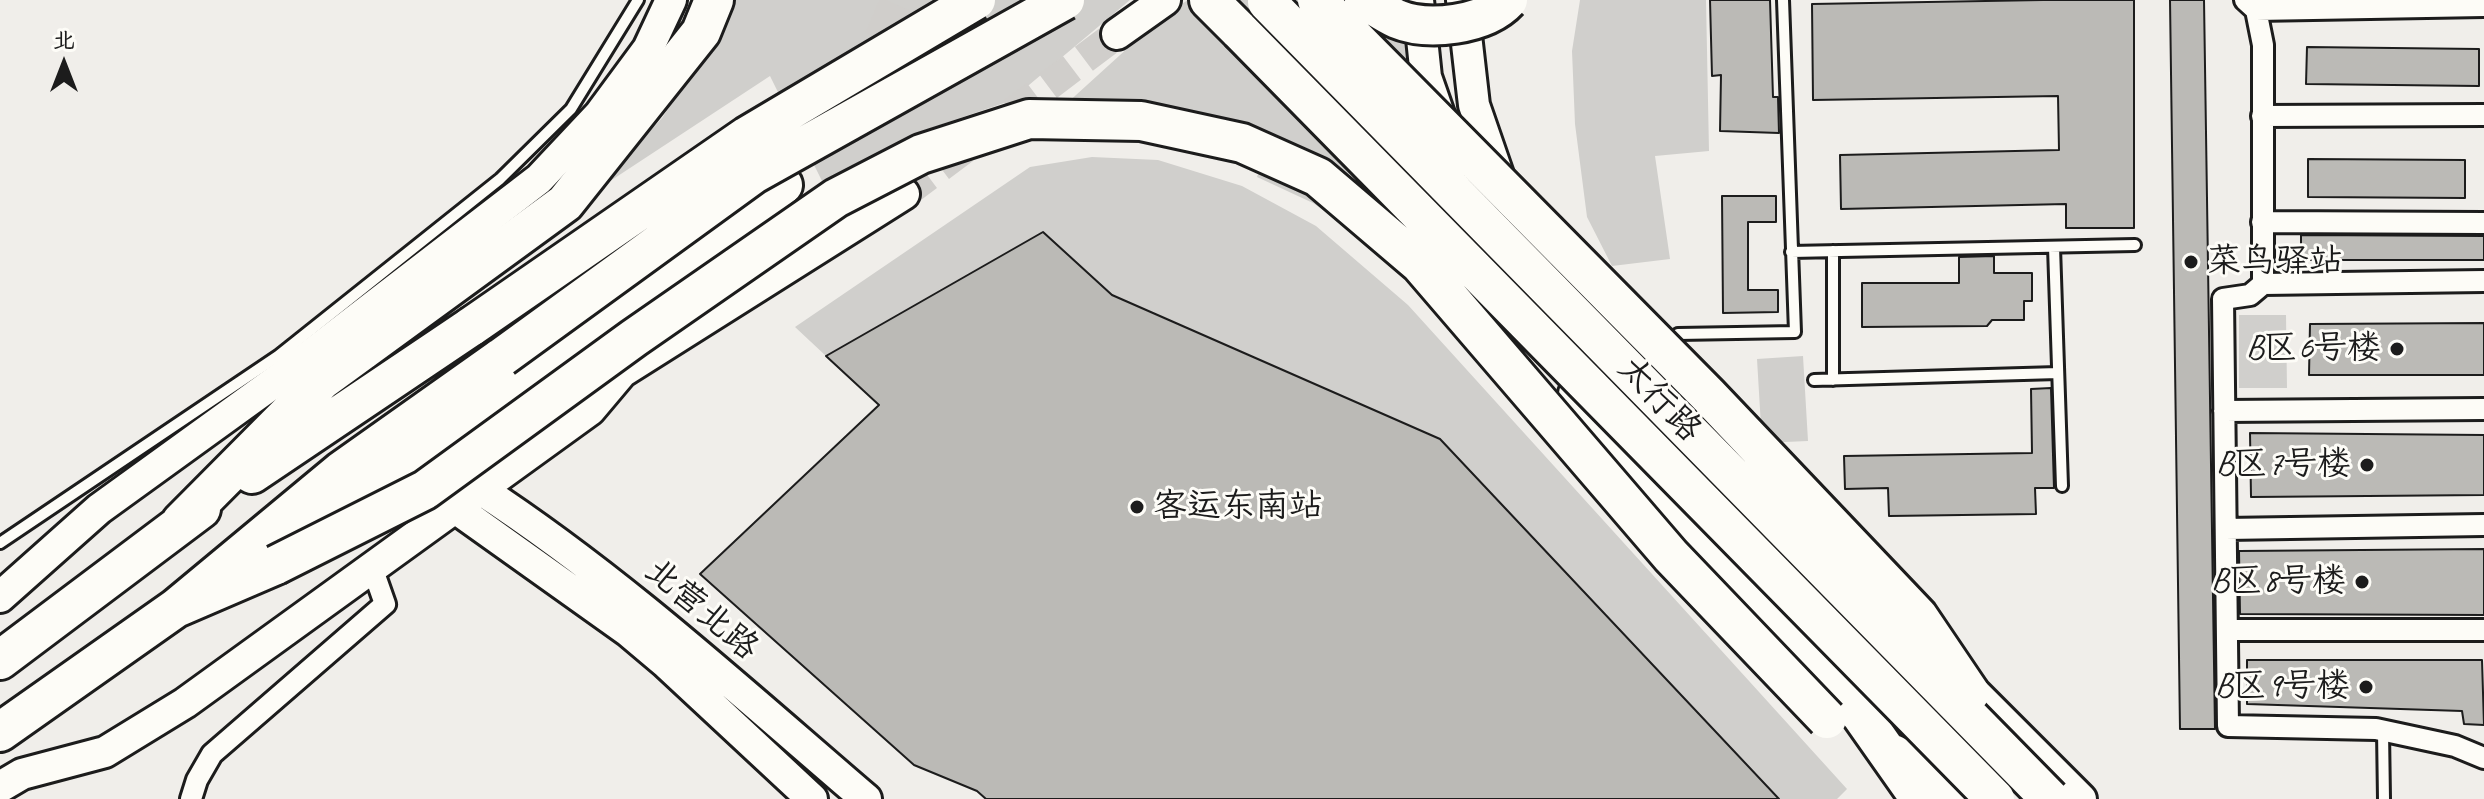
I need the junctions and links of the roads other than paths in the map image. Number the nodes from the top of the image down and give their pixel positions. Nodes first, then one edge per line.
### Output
1 (638, 0) edge
2 (671, 0) edge
3 (714, 0) edge
4 (976, 0) edge
5 (1065, 0) edge
6 (1165, 0) edge
7 (1209, 0) edge
8 (1317, 0) edge
9 (1364, 0) edge
10 (1418, 0) edge
11 (1462, 0) edge
12 (1508, 0) edge
13 (1783, 0) edge
14 (1266, 1) edge
15 (2250, 5) edge
16 (2484, 6) edge
17 (1117, 34) tunnel mouth
18 (2484, 115) edge
19 (2262, 116) junction
20 (783, 185) dead end
21 (904, 194) tunnel mouth
22 (2262, 222) junction
23 (2484, 223) edge
24 (2135, 245) dead end
25 (2054, 247) junction
26 (1833, 251) junction
27 (1791, 252) junction
28 (2484, 281) edge
29 (2263, 284) junction
30 (1492, 286) junction
31 (1653, 351) dead end
32 (2058, 373) junction
33 (1814, 380) dead end
34 (1833, 380) junction
35 (2484, 409) edge
36 (2224, 411) junction
37 (2062, 486) dead end
38 (480, 489) junction
39 (454, 507) junction
40 (181, 522) junction
41 (2484, 525) edge
42 (2226, 529) junction
43 (0, 543) edge
44 (276, 565) junction
45 (372, 567) junction
46 (0, 597) edge
47 (176, 608) junction
48 (2227, 630) junction
49 (2484, 630) edge
50 (0, 660) edge
51 (1827, 719) junction
52 (2383, 731) junction
53 (0, 732) edge
54 (2484, 758) edge
55 (0, 787) edge
56 (2035, 791) edge
57 (1957, 795) edge
58 (191, 799) edge
59 (812, 799) edge
60 (866, 799) edge
61 (1890, 799) edge
62 (1920, 799) edge
63 (1995, 799) edge
64 (2081, 799) edge
65 (2384, 799) edge

1 - 43 lane
2 - 46 main road
3 - 40 highway
4 - 40 highway, bridge
5 - 47 highway, bridge
6 - 17 main road
7 - 30 highway, 太行路, bridge
8 - 56 highway, bridge
9 - 12 highway, bridge
10 - 57 main road
11 - 64 main road
13 - 27 lane
14 - 56 highway, 太行路, bridge
15 - 16 street
15 - 19 street
18 - 19 street
19 - 22 street
20 - 44 highway
21 - 38 main road
22 - 23 street
22 - 29 street
24 - 25 lane
25 - 26 lane
25 - 32 lane
26 - 27 lane
26 - 34 lane
27 - 31 lane
28 - 29 street
29 - 36 street
30 - 62 highway, bridge
30 - 63 highway, 太行路, bridge
32 - 34 lane
32 - 37 lane
33 - 34 lane
35 - 36 street
36 - 42 street
38 - 39 main road
38 - 60 main road, 北营北路
39 - 45 main road
39 - 59 main road, 北营北路
40 - 50 highway
41 - 42 street
42 - 48 street
44 - 47 highway
44 - 51 highway, bridge
45 - 55 main road
45 - 58 street
47 - 53 highway
48 - 49 street
48 - 52 street
51 - 57 highway
51 - 61 highway
52 - 54 street
52 - 65 lane
56 - 57 main road

